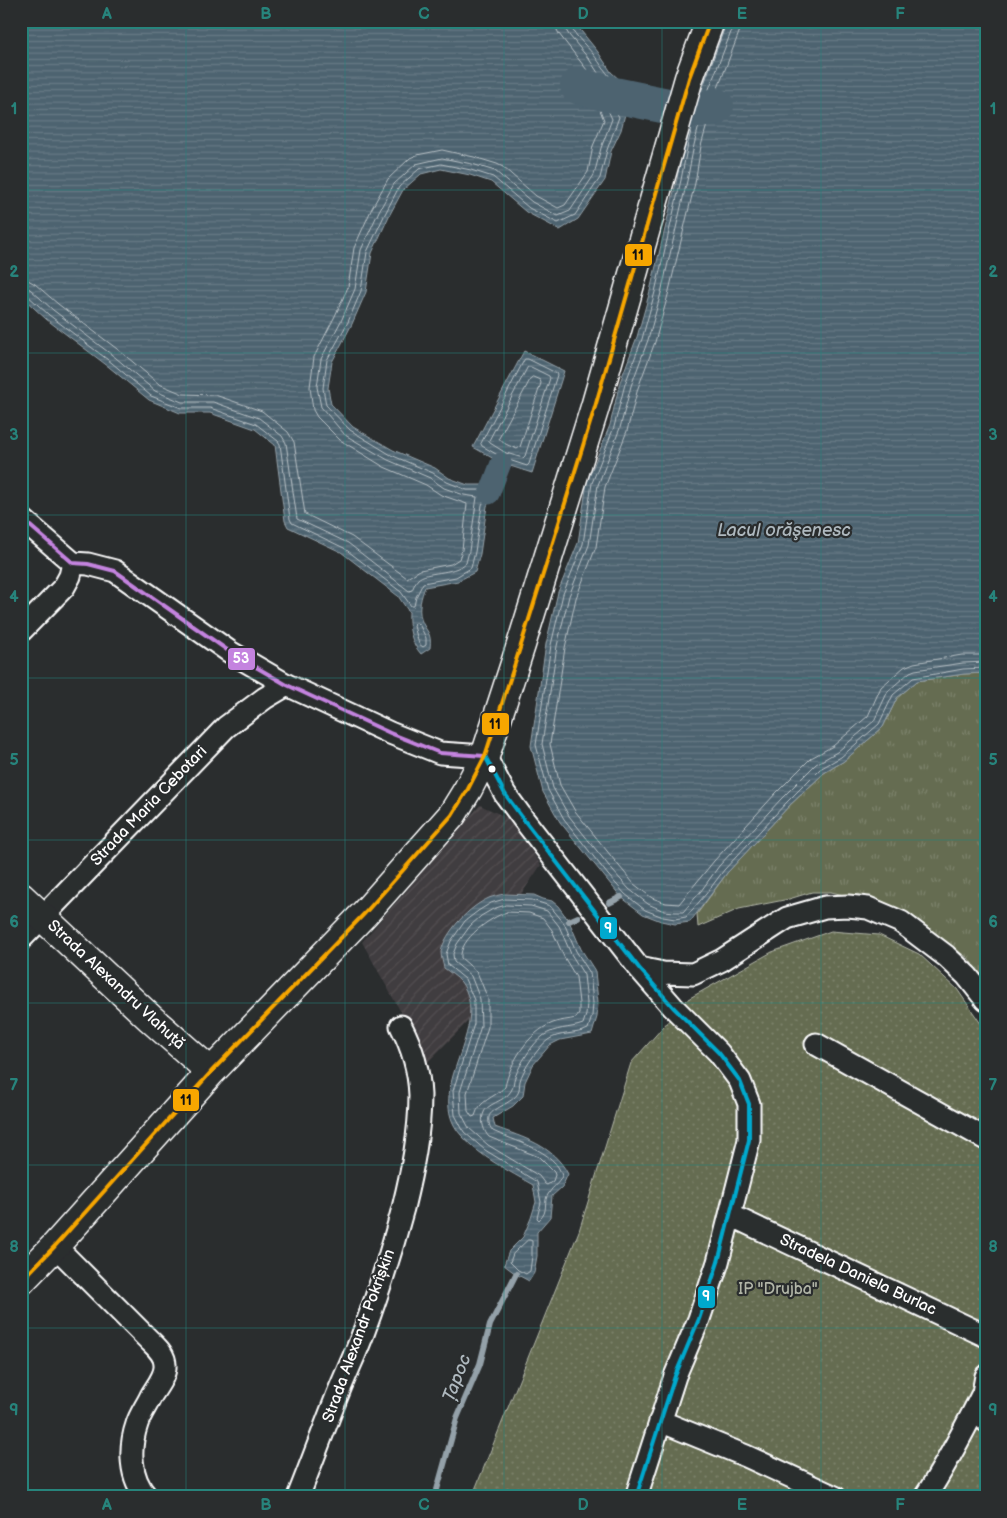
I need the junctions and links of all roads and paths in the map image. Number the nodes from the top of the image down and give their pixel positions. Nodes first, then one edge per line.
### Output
1 (710, 21) edge
2 (21, 518) edge
3 (73, 563) junction
4 (21, 631) edge
5 (287, 685) junction
6 (485, 756) junction
7 (21, 897) edge
8 (42, 917) junction
9 (21, 939) edge
10 (639, 968) junction
11 (986, 1000) edge
12 (401, 1026) dead end
13 (816, 1044) dead end
14 (211, 1072) junction
15 (986, 1139) edge
16 (730, 1214) junction
17 (55, 1246) junction
18 (21, 1281) edge
19 (986, 1336) edge
20 (984, 1384) edge
21 (660, 1421) junction
22 (986, 1421) edge
23 (824, 1495) edge
24 (147, 1497) edge
25 (298, 1497) edge
26 (636, 1497) edge
27 (924, 1497) edge

1 - 6 street
2 - 3 street
3 - 4 street
3 - 5 street
5 - 6 street
5 - 8 street, Strada Maria Cebotari
6 - 10 street
6 - 14 street
7 - 8 street, Strada Аlexandru Vlahuță
8 - 9 street, Strada Maria Cebotari
8 - 14 street, Strada Аlexandru Vlahuță
10 - 11 street
10 - 16 street
12 - 25 street, Strada Alexandr Pokrîșkin
13 - 15 street
14 - 17 street
16 - 19 street, Stradela Daniela Burlac
16 - 21 street
17 - 18 street
17 - 24 street
20 - 22 street
20 - 27 street
21 - 23 street
21 - 26 street

